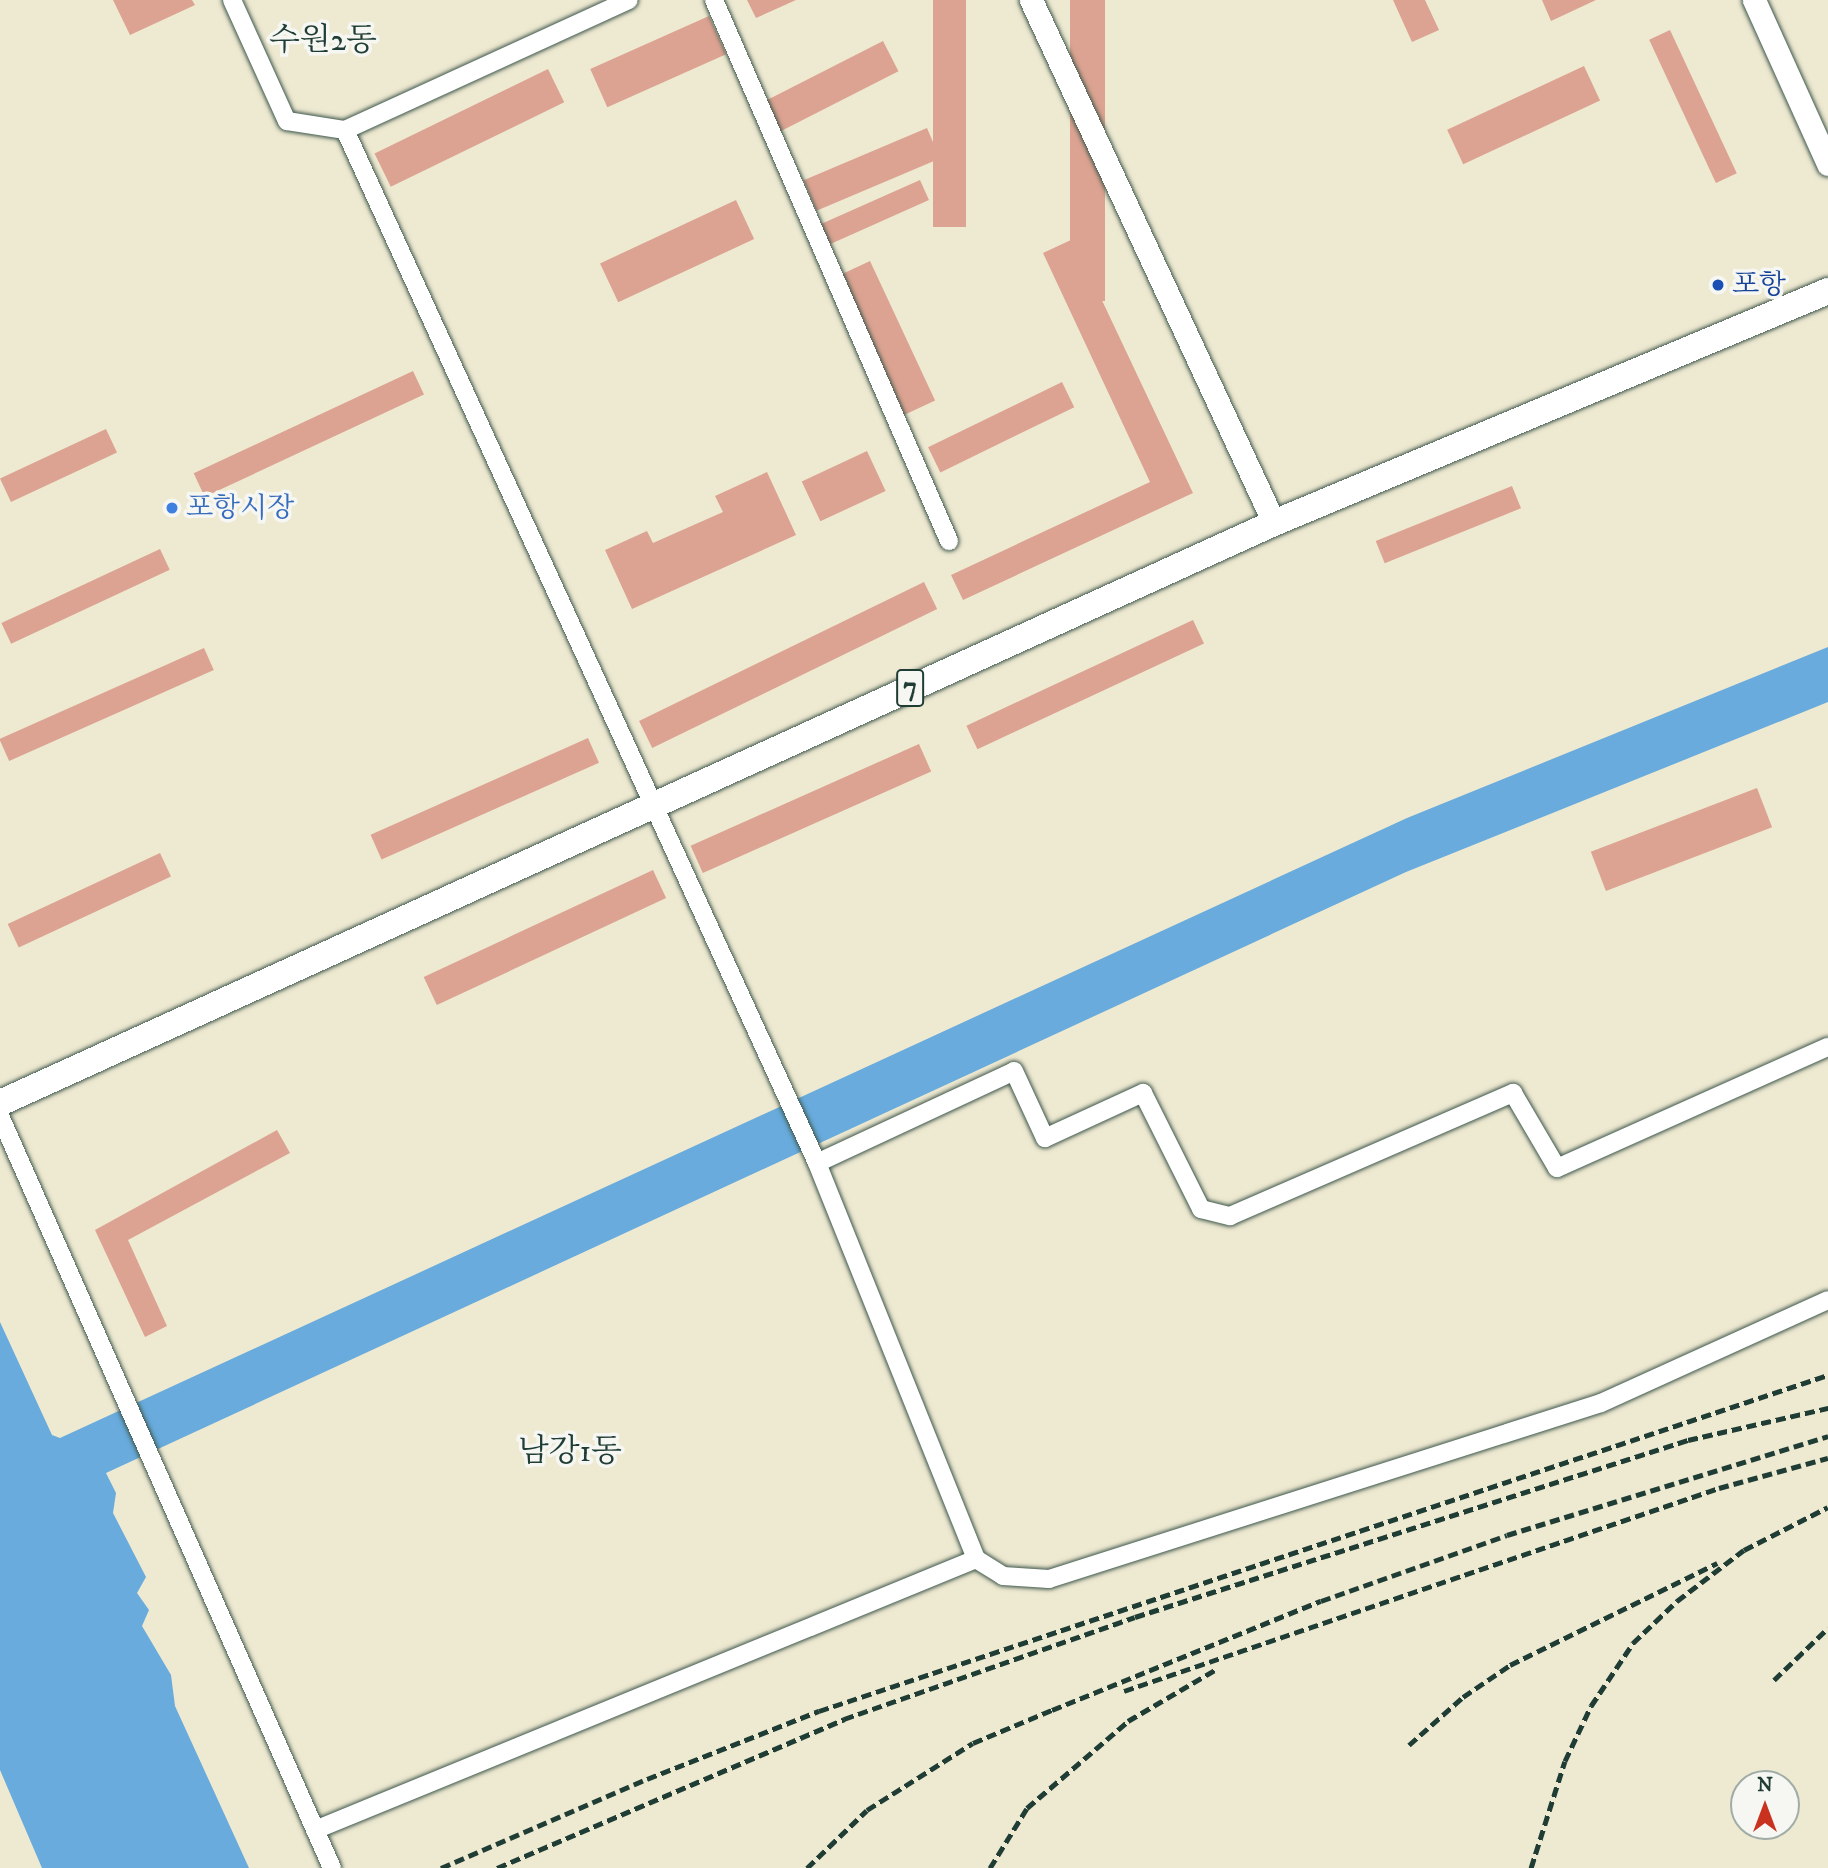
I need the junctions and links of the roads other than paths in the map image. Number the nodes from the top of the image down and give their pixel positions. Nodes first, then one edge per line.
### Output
1 (232, 0) edge
2 (629, 0) edge
3 (714, 0) edge
4 (1031, 0) edge
5 (1754, 0) edge
6 (345, 130) junction
7 (1828, 164) edge
8 (1828, 291) edge
9 (1274, 523) junction
10 (949, 541) dead end
11 (654, 804) junction
12 (1828, 1047) edge
13 (0, 1103) edge
14 (0, 1116) edge
15 (817, 1163) junction
16 (1828, 1300) edge
17 (976, 1559) junction
18 (315, 1830) junction
19 (332, 1868) edge

1 - 6 street
2 - 6 street
3 - 10 street
4 - 9 main road
5 - 7 main road
6 - 11 street
8 - 9 highway, 7
9 - 11 highway, 7
11 - 13 highway, 7
11 - 15 street
12 - 15 street
14 - 18 street
15 - 17 street
16 - 17 street
17 - 18 street
18 - 19 street

